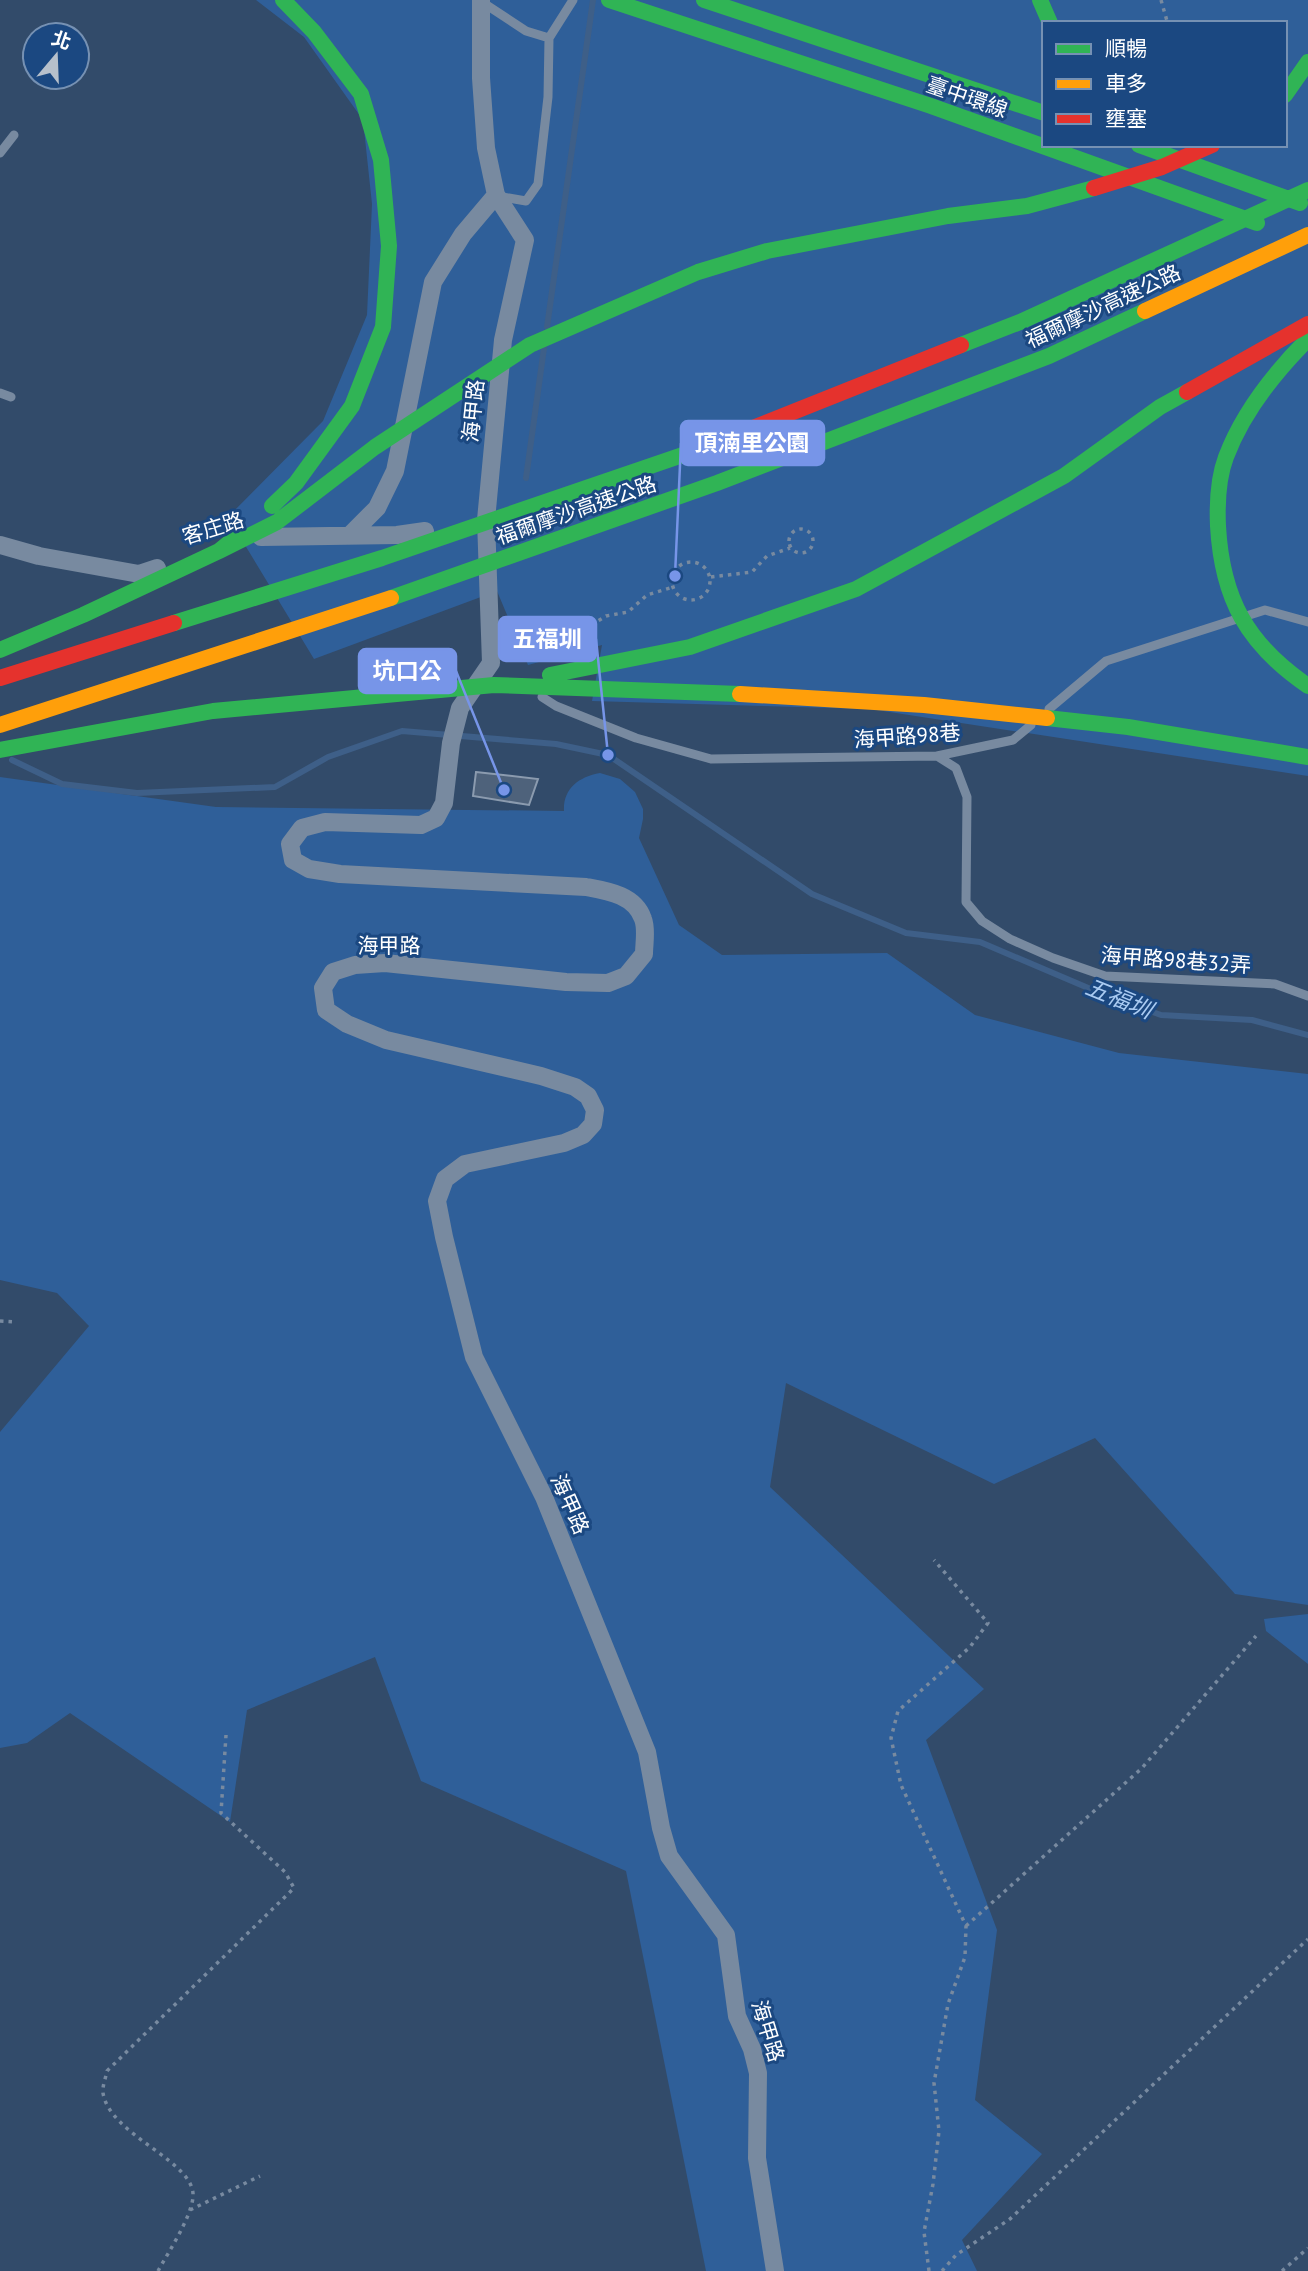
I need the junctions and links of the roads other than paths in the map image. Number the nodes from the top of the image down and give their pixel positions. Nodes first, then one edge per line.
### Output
1 (283, 0) edge
2 (573, 0) edge
3 (610, 0) edge
4 (704, 0) edge
5 (1040, 0) edge
6 (482, 1) edge
7 (1049, 21) edge
8 (549, 38) junction
9 (1308, 62) edge
10 (1287, 93) edge
11 (1042, 112) edge
12 (14, 135) dead end
13 (1042, 146) edge
14 (1046, 147) edge
15 (1145, 147) edge
16 (1217, 150) edge
17 (0, 153) edge
18 (1304, 186) edge
19 (496, 195) junction
20 (1308, 206) edge
21 (1308, 235) edge
22 (1308, 241) edge
23 (1308, 324) edge
24 (1308, 339) edge
25 (0, 393) edge
26 (11, 397) dead end
27 (486, 520) junction
28 (350, 535) junction
29 (0, 545) edge
30 (219, 551) junction
31 (1308, 622) edge
32 (0, 650) edge
33 (513, 677) dead end
34 (0, 678) edge
35 (494, 685) junction
36 (1308, 686) edge
37 (0, 725) edge
38 (0, 750) edge
39 (937, 756) junction
40 (1308, 757) edge
41 (1308, 996) edge
42 (775, 2271) edge

1 - 30 highway
2 - 8 lane
3 - 13 highway, 臺中環線
4 - 11 highway, 臺中環線
5 - 7 highway
6 - 8 lane
6 - 19 street, 海甲路
8 - 19 lane
9 - 10 highway
12 - 17 lane
14 - 22 highway, 臺中環線
15 - 20 highway
16 - 30 highway
18 - 34 highway, 福爾摩沙高速公路
19 - 27 street, 海甲路
19 - 28 street
21 - 37 highway, 福爾摩沙高速公路
23 - 35 highway
24 - 36 highway
25 - 26 lane
27 - 28 street, 客庄路
27 - 42 street, 海甲路
28 - 29 street, 客庄路
30 - 32 highway
31 - 39 lane, 海甲路98巷
33 - 39 lane, 海甲路98巷
35 - 38 highway
35 - 40 highway
39 - 41 lane, 海甲路98巷32弄

